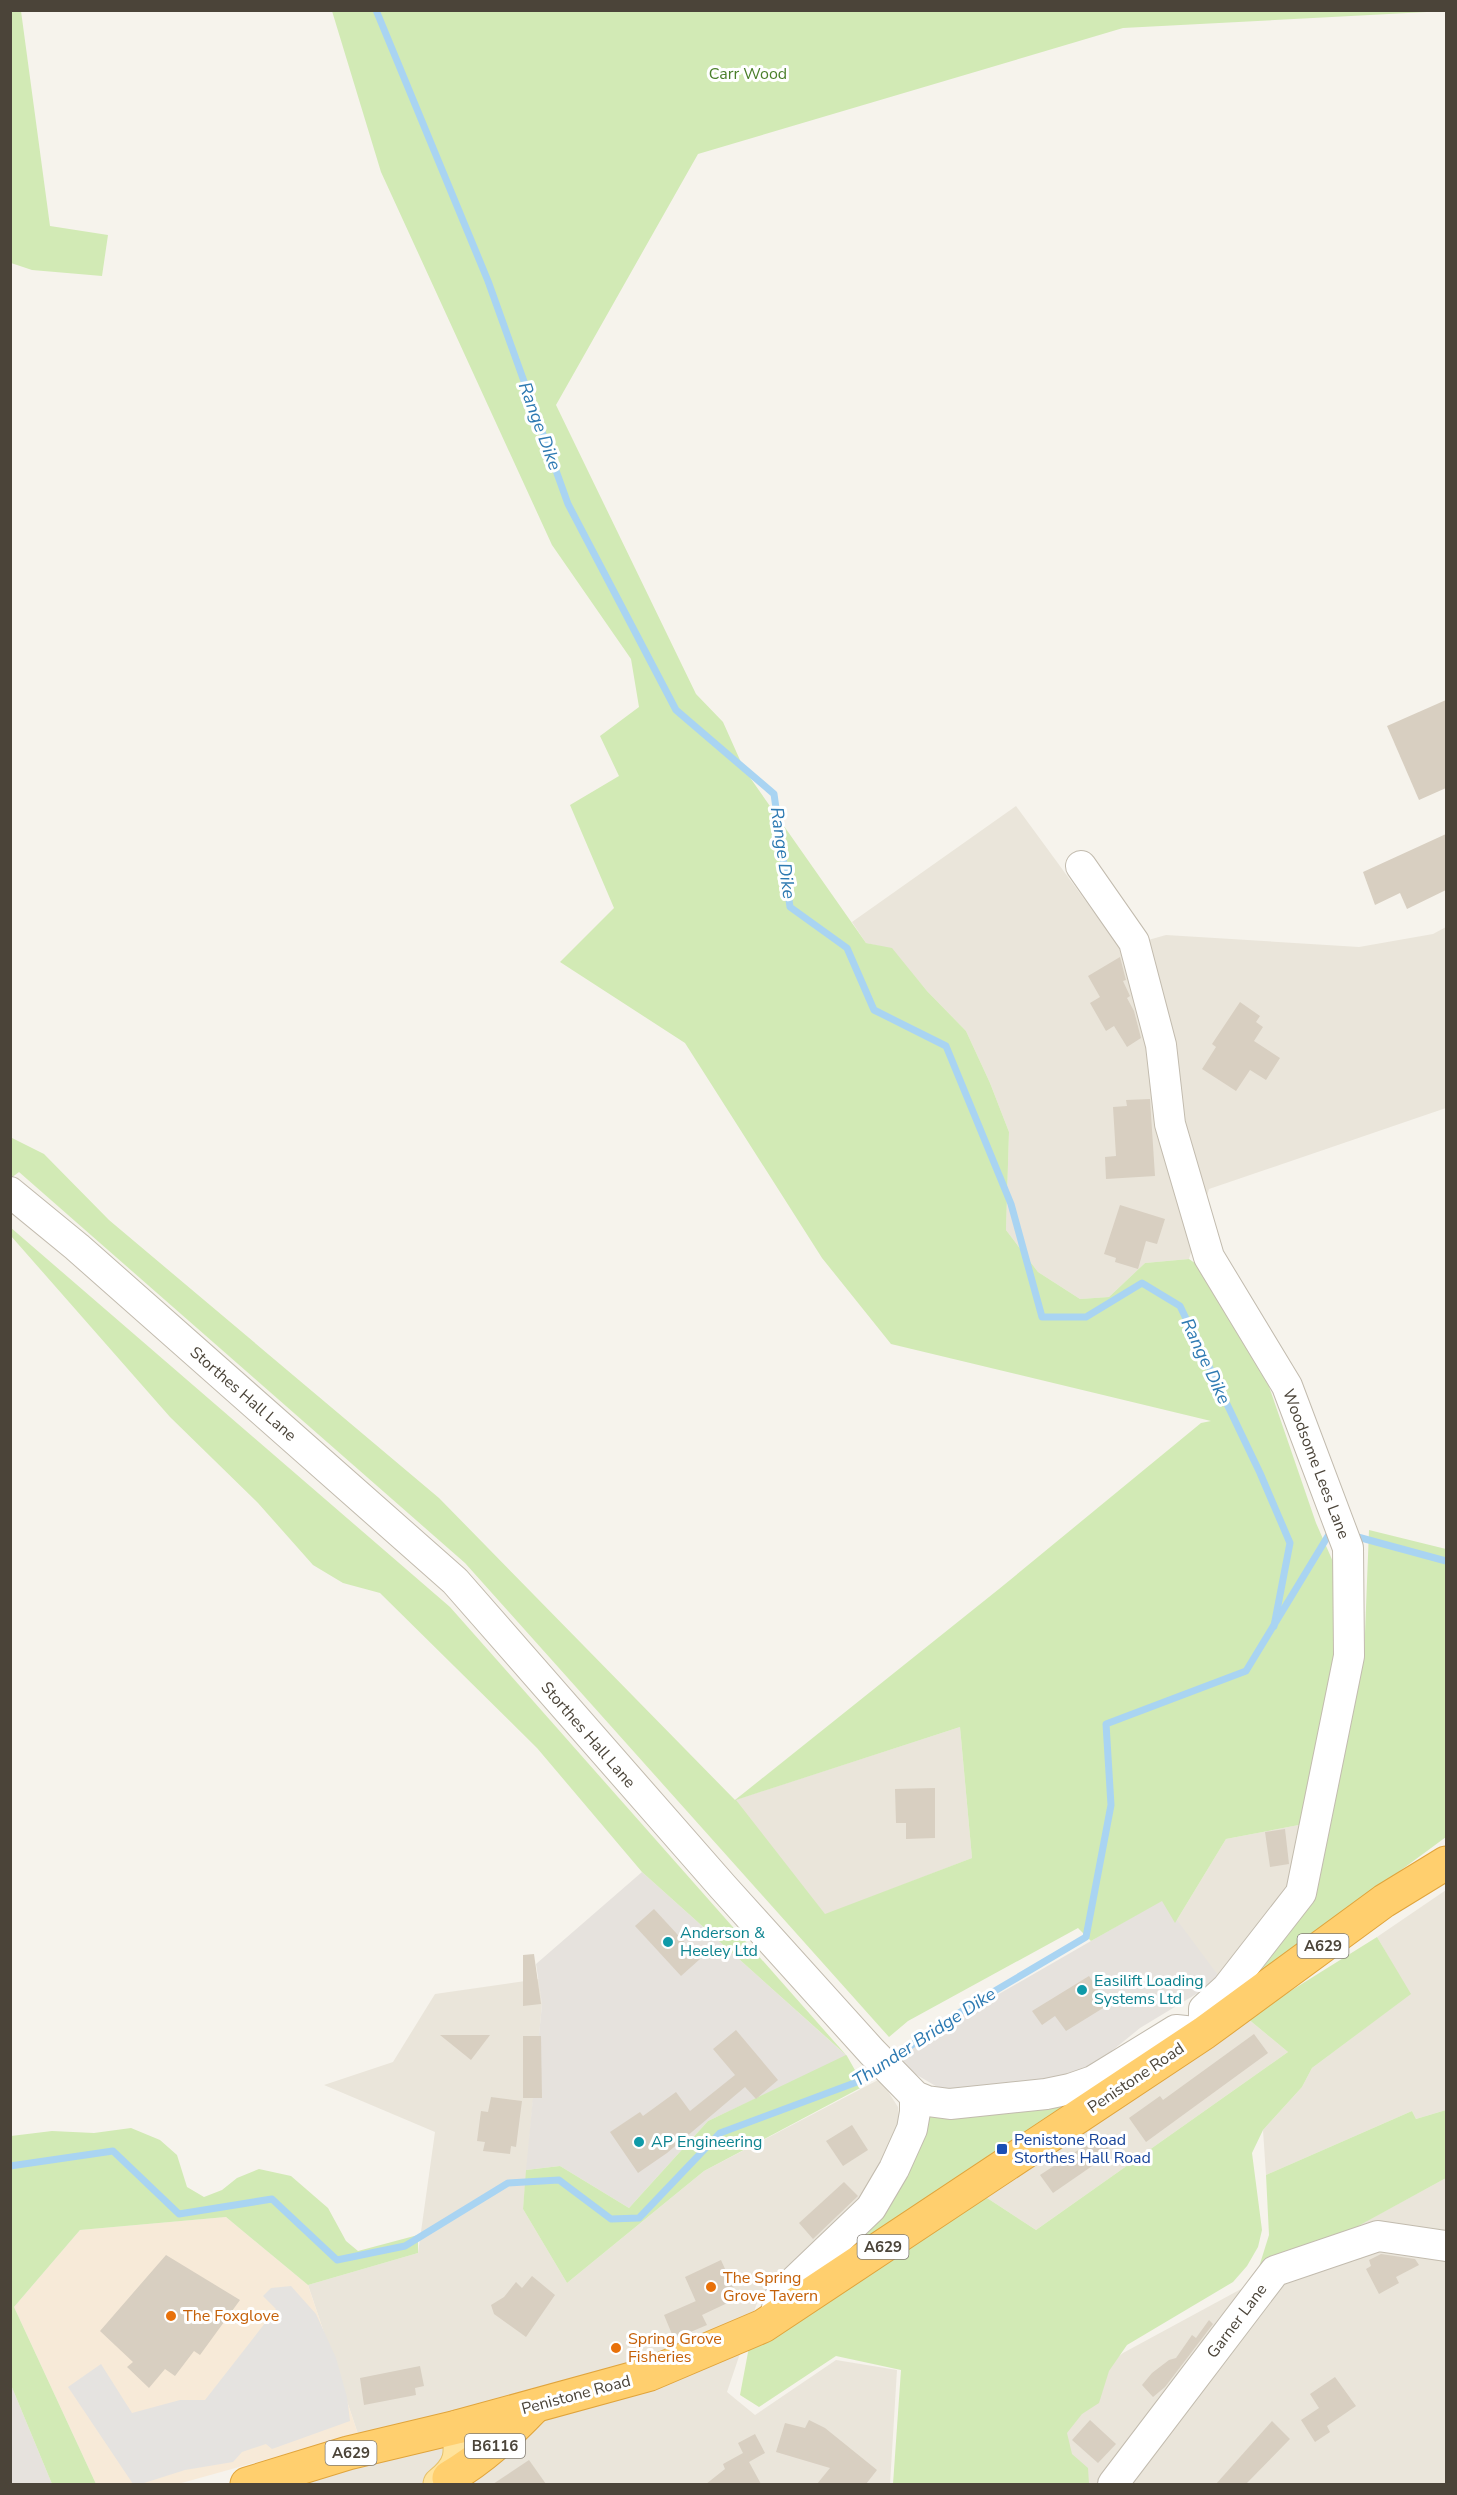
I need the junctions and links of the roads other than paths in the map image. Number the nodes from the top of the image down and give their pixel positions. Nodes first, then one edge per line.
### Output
1 (1081, 866) dead end
2 (10, 1192) edge
3 (1446, 1863) edge
4 (1204, 2033) junction
5 (908, 2089) junction
6 (1446, 2246) edge
7 (774, 2319) junction
8 (535, 2406) junction
9 (456, 2427) junction
10 (444, 2481) edge
11 (247, 2484) edge
12 (1113, 2484) edge

1 - 4 street, Woodsome Lees Lane
2 - 5 street, Storthes Hall Lane
3 - 4 highway, Penistone Road / A629
4 - 5 street
4 - 7 highway, Penistone Road / A629
5 - 7 street
6 - 12 street, Garner Lane
7 - 8 highway, Penistone Road / A629
8 - 9 highway, Penistone Road / A629
8 - 10 highway, B6116
9 - 10 main road, B6116
9 - 11 highway, Penistone Road / A629

